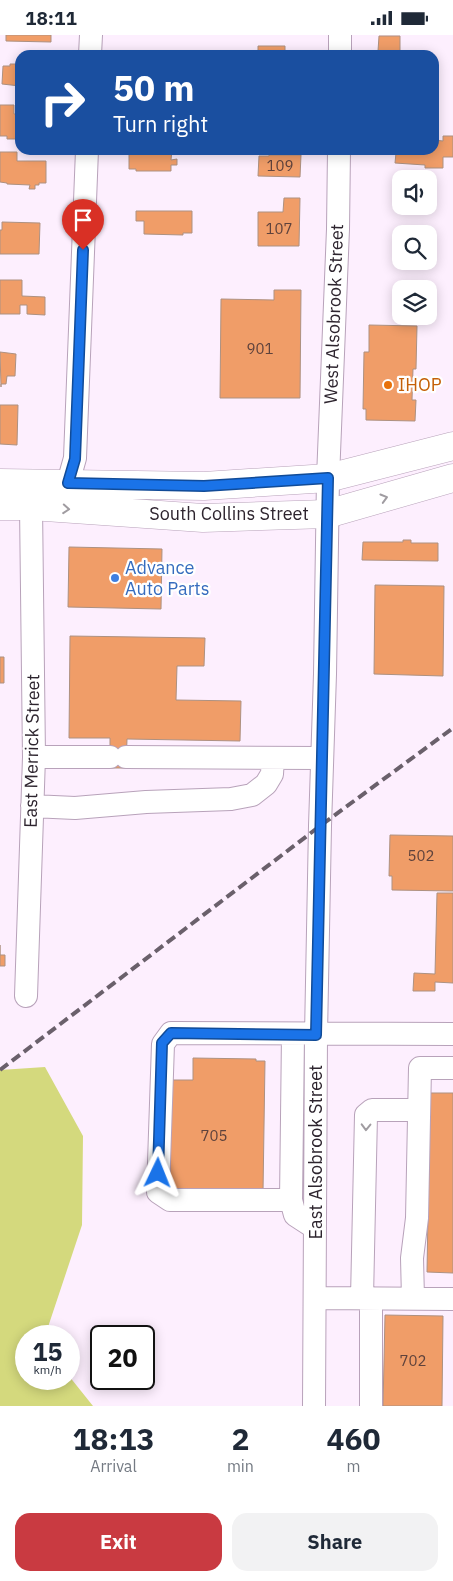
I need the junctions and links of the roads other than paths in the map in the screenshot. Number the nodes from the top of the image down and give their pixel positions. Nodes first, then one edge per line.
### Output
1 (91, 35) edge
2 (340, 35) edge
3 (90, 50) edge
4 (340, 50) edge
5 (87, 155) edge
6 (339, 155) edge
7 (453, 447) edge
8 (453, 460) edge
9 (328, 478) junction
10 (453, 478) edge
11 (0, 483) edge
12 (68, 483) junction
13 (0, 506) edge
14 (32, 506) junction
15 (327, 514) junction
16 (159, 515) junction
17 (34, 757) junction
18 (273, 758) junction
19 (322, 759) junction
20 (32, 806) junction
21 (26, 996) dead end
22 (420, 1034) junction
23 (453, 1034) edge
24 (293, 1035) junction
25 (316, 1035) junction
26 (420, 1068) junction
27 (453, 1068) edge
28 (419, 1110) junction
29 (291, 1200) junction
30 (315, 1228) junction
31 (314, 1298) junction
32 (367, 1298) junction
33 (413, 1298) junction
34 (453, 1299) edge
35 (314, 1406) edge
36 (371, 1406) edge

1 - 3 street
2 - 4 street
5 - 12 street
6 - 9 street, West Alsobrook Street
7 - 9 main road, South Collins Street
8 - 15 main road
9 - 12 main road, South Collins Street
9 - 15 street, East Alsobrook Street
9 - 16 main road
15 -> 10 main road, South Collins Street
11 - 12 main road, South Collins Street
13 - 14 main road, South Collins Street
14 -> 16 main road, South Collins Street
14 - 17 street, East Merrick Street
15 - 16 main road, South Collins Street
15 - 19 street, East Alsobrook Street
17 - 18 street
17 - 20 street, East Merrick Street
18 - 19 street
18 - 20 street
19 - 25 street, East Alsobrook Street
20 - 21 street, East Merrick Street
22 - 23 street
22 - 25 street
22 - 26 street
24 - 25 street
24 - 29 street
24 - 29 street
25 - 30 street, East Alsobrook Street
26 - 27 street
26 - 28 street
28 -> 32 street
28 - 33 street
29 - 30 street
30 - 31 street, East Alsobrook Street
31 - 32 street
31 - 35 street, East Alsobrook Street
32 - 33 street
32 - 36 street
33 - 34 street

